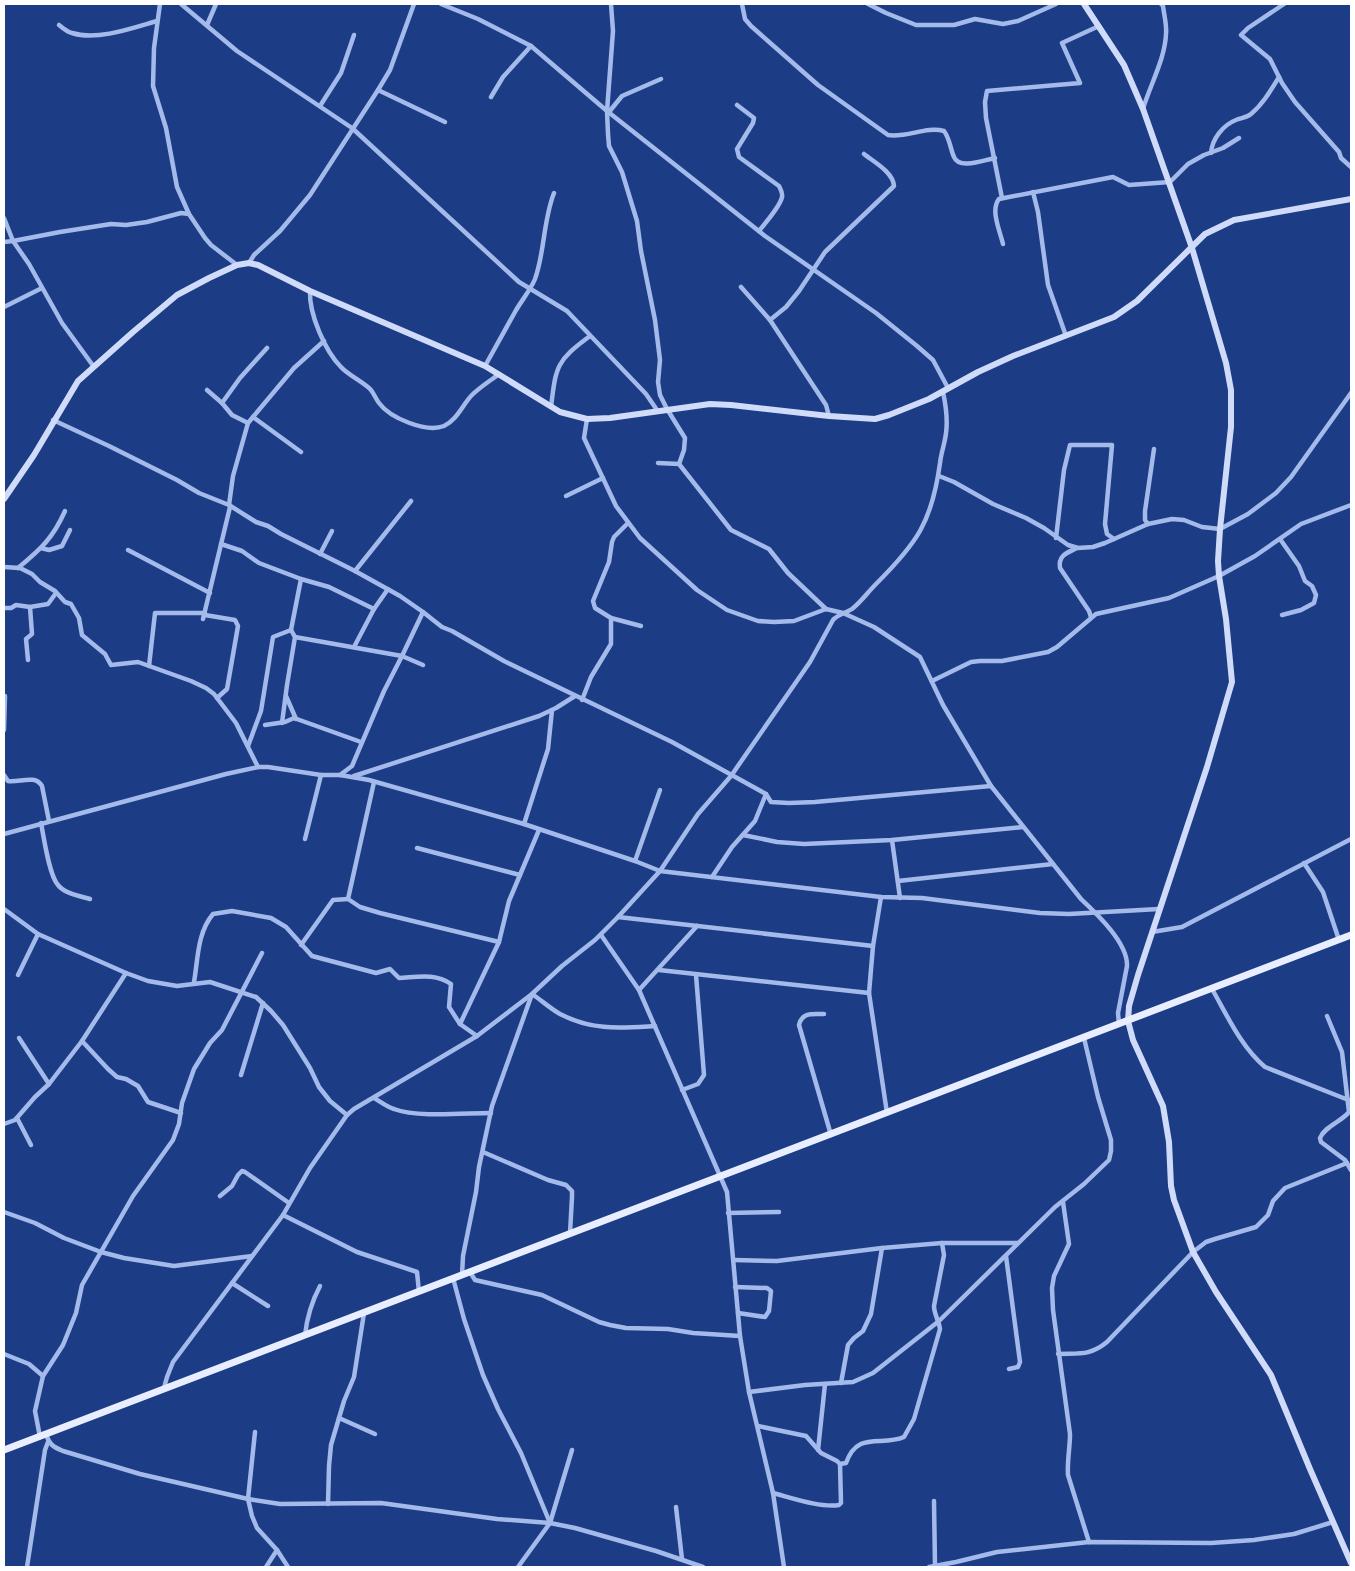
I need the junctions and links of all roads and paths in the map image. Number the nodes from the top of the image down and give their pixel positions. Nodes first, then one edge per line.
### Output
1 (160, 4) edge
2 (181, 4) edge
3 (216, 4) edge
4 (414, 4) edge
5 (441, 4) edge
6 (611, 4) edge
7 (742, 4) edge
8 (868, 4) edge
9 (1056, 4) edge
10 (1084, 4) edge
11 (1161, 4) edge
12 (1284, 4) edge
13 (157, 21) junction
14 (59, 25) dead end
15 (207, 25) junction
16 (1099, 26) junction
17 (354, 36) dead end
18 (531, 46) junction
19 (1280, 76) junction
20 (661, 80) dead end
21 (378, 90) junction
22 (491, 97) dead end
23 (737, 105) dead end
24 (320, 106) junction
25 (1143, 109) junction
26 (608, 111) junction
27 (445, 122) dead end
28 (352, 128) junction
29 (1239, 138) dead end
30 (1211, 153) junction
31 (864, 154) dead end
32 (995, 158) junction
33 (1351, 167) edge
34 (1170, 182) junction
35 (1033, 192) junction
36 (554, 193) dead end
37 (1002, 198) junction
38 (1351, 199) edge
39 (189, 214) junction
40 (4, 218) edge
41 (758, 231) junction
42 (4, 242) edge
43 (13, 242) junction
44 (1003, 244) dead end
45 (1192, 248) junction
46 (249, 263) junction
47 (237, 265) junction
48 (812, 269) junction
49 (741, 287) dead end
50 (42, 288) junction
51 (531, 289) junction
52 (310, 291) junction
53 (4, 307) edge
54 (770, 320) junction
55 (590, 336) junction
56 (1066, 336) junction
57 (324, 342) junction
58 (267, 348) dead end
59 (485, 366) junction
60 (94, 367) junction
61 (499, 374) junction
62 (207, 390) dead end
63 (946, 390) junction
64 (1351, 393) edge
65 (222, 402) junction
66 (550, 407) junction
67 (657, 410) junction
68 (667, 410) junction
69 (829, 416) junction
70 (253, 417) junction
71 (587, 419) junction
72 (53, 420) junction
73 (248, 423) junction
74 (1154, 449) dead end
75 (301, 452) dead end
76 (658, 464) dead end
77 (679, 464) junction
78 (939, 476) junction
79 (603, 478) junction
80 (566, 496) dead end
81 (4, 499) edge
82 (411, 501) dead end
83 (1351, 505) edge
84 (229, 506) junction
85 (65, 511) dead end
86 (628, 523) junction
87 (1148, 524) junction
88 (1220, 529) junction
89 (70, 530) dead end
90 (332, 531) dead end
91 (1056, 538) junction
92 (1114, 539) junction
93 (1280, 539) junction
94 (221, 544) junction
95 (41, 548) junction
96 (1078, 548) junction
97 (128, 550) dead end
98 (320, 554) junction
99 (4, 567) edge
100 (18, 568) junction
101 (355, 571) junction
102 (1219, 576) junction
103 (300, 579) junction
104 (388, 589) junction
105 (56, 593) junction
106 (210, 593) junction
107 (30, 607) junction
108 (4, 608) edge
109 (374, 609) junction
110 (826, 609) junction
111 (423, 612) junction
112 (843, 613) junction
113 (1282, 615) dead end
114 (205, 616) junction
115 (1091, 617) junction
116 (611, 618) junction
117 (641, 626) dead end
118 (291, 630) junction
119 (295, 637) junction
120 (354, 647) junction
121 (402, 656) junction
122 (28, 660) dead end
123 (423, 665) dead end
124 (149, 666) junction
125 (932, 681) junction
126 (286, 695) junction
127 (5, 696) dead end
128 (575, 696) junction
129 (217, 698) junction
130 (582, 700) junction
131 (552, 710) junction
132 (296, 719) junction
133 (282, 722) junction
134 (265, 725) dead end
135 (4, 730) edge
136 (361, 742) junction
137 (248, 746) junction
138 (258, 767) junction
139 (4, 775) edge
140 (340, 775) junction
141 (321, 776) junction
142 (731, 776) junction
143 (353, 777) junction
144 (374, 782) junction
145 (991, 786) junction
146 (660, 790) dead end
147 (766, 794) junction
148 (49, 821) junction
149 (41, 823) junction
150 (524, 824) junction
151 (1023, 826) junction
152 (540, 830) junction
153 (4, 834) edge
154 (743, 835) junction
155 (305, 838) dead end
156 (892, 840) junction
157 (1351, 840) edge
158 (417, 848) dead end
159 (635, 861) junction
160 (1304, 863) junction
161 (1054, 864) junction
162 (660, 871) junction
163 (520, 875) junction
164 (712, 876) junction
165 (898, 881) junction
166 (881, 897) junction
167 (900, 898) junction
168 (90, 899) dead end
169 (348, 899) junction
170 (4, 909) edge
171 (1159, 909) junction
172 (1096, 913) junction
173 (618, 917) junction
174 (697, 926) junction
175 (1152, 932) junction
176 (38, 934) junction
177 (601, 935) junction
178 (1351, 936) edge
179 (1339, 940) junction
180 (499, 942) junction
181 (301, 945) junction
182 (873, 946) junction
183 (262, 953) dead end
184 (659, 970) junction
185 (126, 973) junction
186 (18, 975) dead end
187 (696, 975) junction
188 (194, 982) junction
189 (1212, 989) junction
190 (640, 990) junction
191 (242, 992) junction
192 (869, 993) junction
193 (532, 994) junction
194 (264, 1003) junction
195 (824, 1014) dead end
196 (1328, 1016) dead end
197 (1128, 1021) junction
198 (460, 1024) junction
199 (1120, 1024) junction
200 (654, 1026) junction
201 (477, 1036) junction
202 (20, 1038) dead end
203 (1084, 1038) junction
204 (82, 1041) junction
205 (241, 1075) dead end
206 (49, 1084) junction
207 (682, 1090) junction
208 (374, 1098) junction
209 (1350, 1101) edge
210 (181, 1113) junction
211 (491, 1113) junction
212 (887, 1113) junction
213 (347, 1115) junction
214 (17, 1118) junction
215 (4, 1124) edge
216 (831, 1136) junction
217 (32, 1146) dead end
218 (483, 1152) junction
219 (1347, 1163) junction
220 (1351, 1170) edge
221 (721, 1176) junction
222 (220, 1196) dead end
223 (1063, 1202) junction
224 (289, 1203) junction
225 (4, 1212) edge
226 (779, 1212) dead end
227 (728, 1213) junction
228 (283, 1215) junction
229 (570, 1233) junction
230 (942, 1243) junction
231 (1018, 1243) junction
232 (882, 1248) junction
233 (101, 1252) junction
234 (1194, 1252) junction
235 (252, 1256) junction
236 (1006, 1256) junction
237 (734, 1260) junction
238 (470, 1272) junction
239 (462, 1275) junction
240 (453, 1278) junction
241 (232, 1283) junction
242 (320, 1286) dead end
243 (735, 1288) junction
244 (419, 1292) junction
245 (268, 1306) dead end
246 (738, 1313) junction
247 (364, 1314) junction
248 (939, 1321) junction
249 (305, 1335) junction
250 (740, 1336) junction
251 (4, 1354) edge
252 (1058, 1354) junction
253 (1009, 1370) dead end
254 (43, 1376) junction
255 (841, 1383) junction
256 (825, 1384) junction
257 (164, 1388) junction
258 (749, 1392) junction
259 (339, 1418) junction
260 (758, 1426) junction
261 (256, 1432) dead end
262 (375, 1434) dead end
263 (43, 1435) junction
264 (48, 1442) junction
265 (4, 1450) edge
266 (572, 1450) dead end
267 (818, 1450) junction
268 (840, 1464) junction
269 (774, 1493) junction
270 (248, 1499) junction
271 (934, 1501) dead end
272 (328, 1504) junction
273 (676, 1507) dead end
274 (1333, 1522) junction
275 (550, 1523) junction
276 (1089, 1542) junction
277 (277, 1550) junction
278 (682, 1559) junction
279 (1351, 1563) edge
280 (936, 1566) junction
281 (27, 1567) edge
282 (266, 1567) edge
283 (288, 1567) edge
284 (518, 1567) edge
285 (703, 1567) edge
286 (784, 1567) edge
287 (929, 1567) edge

1 - 13 street
2 - 15 street
3 - 15 street
4 - 21 street
5 - 18 street
6 - 26 street
7 - 32 street
8 - 9 street
10 - 16 street
11 - 25 street
12 - 19 street
13 - 14 street
13 - 39 street
15 - 24 street
16 - 25 street
16 - 32 street
17 - 24 street
18 - 22 street
18 - 26 street
19 - 30 street
19 - 33 street
20 - 26 street
21 - 27 street
21 - 28 street
23 - 41 street
24 - 28 street
25 - 34 street
26 - 41 street
26 - 68 street
28 - 46 street
28 - 51 street
29 - 30 street
30 - 34 street
31 - 48 street
32 - 37 street
34 - 35 street
34 - 45 street
35 - 37 street
35 - 56 street
36 - 51 street
37 - 44 street
38 - 45 street
39 - 43 street
39 - 47 street
40 - 43 street
41 - 48 street
42 - 43 street
43 - 50 street
45 - 56 street
45 - 88 street
46 - 47 street
46 - 52 street
47 - 60 street
48 - 54 street
48 - 63 street
49 - 54 street
50 - 53 street
50 - 60 street
51 - 55 street
51 - 59 street
52 - 57 street
52 - 59 street
54 - 69 street
55 - 66 street
55 - 67 street
56 - 63 street
57 - 61 street
57 - 70 street
58 - 65 street
59 - 61 street
60 - 72 street
61 - 66 street
62 - 65 street
63 - 69 street
63 - 78 street
64 - 88 street
65 - 73 street
66 - 71 street
67 - 68 street
67 - 71 street
68 - 69 street
68 - 77 street
70 - 73 street
70 - 75 street
71 - 79 street
72 - 81 street
72 - 84 street
73 - 84 street
74 - 87 street
76 - 77 street
77 - 110 street
78 - 91 street
78 - 112 street
79 - 80 street
79 - 86 street
82 - 101 street
83 - 93 street
84 - 94 street
84 - 98 street
85 - 95 street
86 - 110 street
86 - 116 street
87 - 88 street
87 - 92 street
88 - 102 street
89 - 95 street
90 - 98 street
91 - 92 street
91 - 96 street
92 - 96 street
93 - 102 street
93 - 113 street
94 - 103 street
94 - 106 street
95 - 100 street
96 - 115 street
97 - 106 street
98 - 101 street
99 - 100 street
100 - 105 street
101 - 104 street
102 - 115 street
102 - 171 street
103 - 109 street
103 - 118 street
104 - 109 street
104 - 111 street
105 - 107 street
105 - 124 street
106 - 114 street
107 - 108 street
107 - 122 street
109 - 120 street
110 - 112 street
111 - 121 street
111 - 128 street
112 - 125 street
112 - 142 street
114 - 124 street
114 - 129 street
115 - 125 street
116 - 117 street
116 - 130 street
118 - 119 street
118 - 137 street
119 - 120 street
119 - 126 street
120 - 121 street
121 - 123 street
121 - 136 street
124 - 129 street
125 - 145 street
126 - 132 street
126 - 133 street
127 - 135 street
128 - 130 street
128 - 131 street
129 - 137 street
130 - 142 street
131 - 143 street
131 - 150 street
132 - 133 street
132 - 136 street
133 - 134 street
136 - 140 street
137 - 138 street
138 - 141 street
138 - 148 street
139 - 148 street
140 - 141 street
140 - 143 street
141 - 155 street
142 - 147 street
142 - 162 street
143 - 144 street
144 - 150 street
144 - 169 street
145 - 147 street
145 - 151 street
146 - 159 street
147 - 154 street
148 - 149 street
149 - 153 street
149 - 168 street
150 - 152 street
151 - 156 street
151 - 161 street
152 - 159 street
152 - 163 street
154 - 156 street
154 - 164 street
156 - 165 street
157 - 160 street
158 - 163 street
159 - 162 street
160 - 175 street
160 - 179 street
161 - 165 street
161 - 172 street
162 - 164 street
162 - 173 street
163 - 180 street
164 - 166 street
165 - 167 street
166 - 167 street
166 - 182 street
167 - 172 street
169 - 180 street
169 - 181 street
170 - 176 street
171 - 172 street
171 - 175 street
172 - 199 street
173 - 174 street
173 - 177 street
174 - 182 street
174 - 184 street
175 - 197 street
176 - 185 street
176 - 186 street
177 - 190 street
177 - 193 street
178 - 179 main road
179 - 189 main road
180 - 198 street
181 - 188 street
181 - 198 street
182 - 192 street
183 - 191 street
184 - 187 street
184 - 190 street
185 - 188 street
185 - 204 street
187 - 192 street
187 - 207 street
188 - 191 street
189 - 197 main road
189 - 209 street
190 - 200 street
191 - 194 street
191 - 210 street
192 - 212 street
193 - 200 street
193 - 201 street
193 - 211 street
194 - 205 street
194 - 213 street
195 - 216 street
196 - 209 street
197 - 199 main road
197 - 234 street
198 - 201 street
199 - 203 main road
200 - 207 street
201 - 208 street
202 - 206 street
203 - 212 main road
203 - 223 street
204 - 206 street
204 - 210 street
206 - 214 street
207 - 221 street
208 - 211 street
208 - 213 street
209 - 219 street
210 - 233 street
211 - 218 street
212 - 216 main road
213 - 224 street
214 - 215 street
214 - 217 street
216 - 221 main road
218 - 229 street
218 - 239 street
219 - 220 street
219 - 234 street
221 - 227 street
221 - 229 main road
222 - 224 street
223 - 231 street
223 - 252 street
224 - 228 street
225 - 233 street
226 - 227 street
227 - 237 street
228 - 235 street
228 - 244 street
229 - 238 main road
230 - 231 street
230 - 232 street
230 - 248 street
231 - 236 street
232 - 237 street
232 - 255 street
233 - 235 street
233 - 254 street
234 - 252 street
234 - 274 street
235 - 241 street
236 - 248 street
236 - 253 street
237 - 243 street
238 - 239 main road
238 - 250 street
239 - 240 main road
240 - 244 main road
240 - 275 street
241 - 245 street
241 - 257 street
242 - 249 street
243 - 246 street
243 - 246 street
244 - 247 main road
246 - 250 street
247 - 249 main road
247 - 259 street
248 - 255 street
248 - 268 street
249 - 257 main road
250 - 258 street
251 - 254 street
252 - 276 street
254 - 263 street
255 - 256 street
256 - 258 street
256 - 267 street
257 - 263 main road
258 - 260 street
259 - 262 street
259 - 272 street
260 - 267 street
260 - 269 street
261 - 270 street
263 - 264 street
263 - 265 main road
264 - 270 street
264 - 281 street
266 - 275 street
267 - 268 street
268 - 269 street
269 - 286 street
270 - 272 street
270 - 277 street
271 - 280 street
272 - 275 street
273 - 278 street
274 - 276 street
274 - 279 street
275 - 278 street
275 - 284 street
276 - 280 street
277 - 282 street
277 - 283 street
278 - 285 street
280 - 287 street

